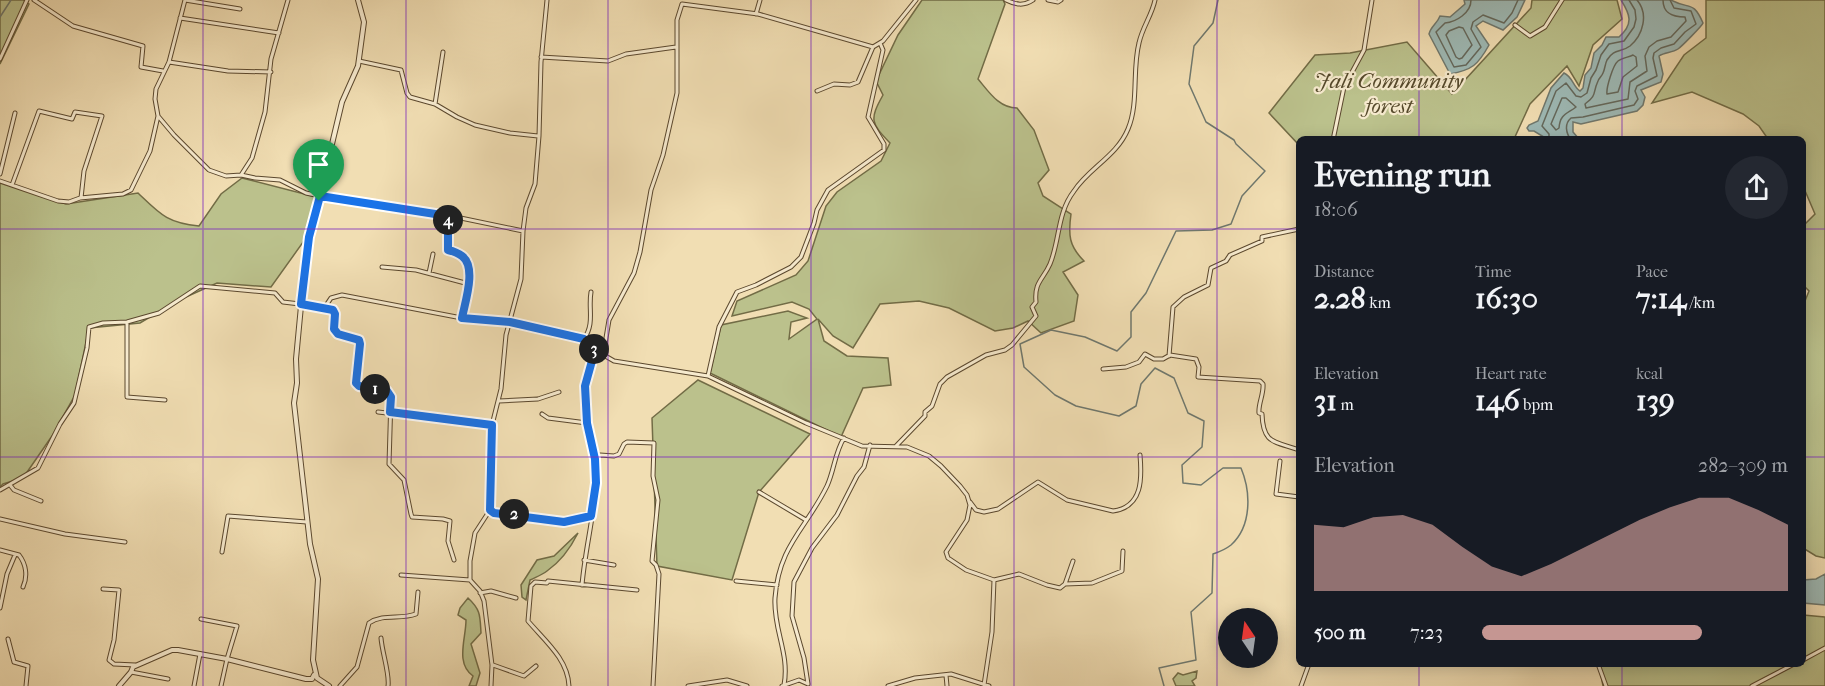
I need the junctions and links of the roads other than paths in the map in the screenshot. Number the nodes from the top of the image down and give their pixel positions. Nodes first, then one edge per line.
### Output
1 (27, 0) edge
2 (34, 0) edge
3 (185, 0) edge
4 (288, 0) edge
5 (358, 0) edge
6 (547, 0) edge
7 (679, 0) edge
8 (760, 0) edge
9 (916, 0) edge
10 (1006, 0) edge
11 (1033, 0) edge
12 (1048, 0) edge
13 (1061, 0) edge
14 (1155, 0) edge
15 (1372, 0) edge
16 (1562, 0) edge
17 (680, 8) junction
18 (240, 9) dead end
19 (756, 14) junction
20 (180, 18) junction
21 (1515, 25) dead end
22 (279, 33) junction
23 (880, 43) junction
24 (676, 47) junction
25 (873, 47) junction
26 (443, 52) dead end
27 (542, 57) junction
28 (0, 59) edge
29 (359, 61) junction
30 (169, 62) junction
31 (164, 71) junction
32 (271, 72) junction
33 (817, 92) dead end
34 (435, 104) junction
35 (15, 113) dead end
36 (158, 116) junction
37 (539, 136) junction
38 (1334, 136) edge
39 (0, 174) edge
40 (241, 175) junction
41 (0, 181) edge
42 (12, 185) junction
43 (320, 196) junction
44 (81, 198) junction
45 (448, 216) junction
46 (1296, 230) edge
47 (523, 231) junction
48 (433, 254) dead end
49 (382, 267) dead end
50 (429, 273) junction
51 (469, 284) junction
52 (591, 292) dead end
53 (301, 304) junction
54 (325, 307) junction
55 (462, 318) junction
56 (127, 322) junction
57 (510, 322) junction
58 (584, 339) junction
59 (595, 350) junction
60 (603, 356) junction
61 (1169, 357) junction
62 (1103, 369) dead end
63 (708, 376) junction
64 (559, 392) dead end
65 (165, 400) dead end
66 (499, 401) junction
67 (378, 412) dead end
68 (390, 412) junction
69 (542, 414) dead end
70 (587, 423) junction
71 (492, 425) junction
72 (843, 438) junction
73 (870, 445) junction
74 (896, 446) junction
75 (1296, 449) edge
76 (1140, 455) dead end
77 (595, 459) junction
78 (1280, 461) dead end
79 (10, 485) junction
80 (0, 490) edge
81 (759, 492) dead end
82 (1296, 497) edge
83 (41, 501) dead end
84 (969, 501) junction
85 (490, 510) junction
86 (591, 516) junction
87 (0, 519) edge
88 (806, 520) junction
89 (308, 522) junction
90 (125, 542) dead end
91 (0, 550) edge
92 (1123, 551) dead end
93 (222, 552) dead end
94 (15, 555) junction
95 (454, 560) dead end
96 (584, 560) junction
97 (1073, 561) dead end
98 (614, 565) dead end
99 (401, 575) dead end
100 (470, 580) junction
101 (994, 580) junction
102 (736, 581) dead end
103 (1065, 584) junction
104 (582, 585) junction
105 (777, 585) junction
106 (23, 587) dead end
107 (103, 589) dead end
108 (636, 590) dead end
109 (418, 592) dead end
110 (480, 593) junction
111 (516, 598) dead end
112 (0, 608) edge
113 (201, 619) dead end
114 (381, 638) dead end
115 (8, 639) dead end
116 (1825, 648) edge
117 (200, 654) junction
118 (1806, 658) edge
119 (227, 659) junction
120 (135, 665) junction
121 (492, 665) junction
122 (536, 666) dead end
123 (1308, 667) edge
124 (1599, 667) edge
125 (1788, 667) edge
126 (131, 672) junction
127 (314, 674) junction
128 (946, 675) junction
129 (168, 679) dead end
130 (977, 684) edge
131 (808, 685) edge
132 (984, 685) edge
133 (26, 686) edge
134 (120, 686) edge
135 (194, 686) edge
136 (221, 686) edge
137 (329, 686) edge
138 (340, 686) edge
139 (388, 686) edge
140 (491, 686) edge
141 (569, 686) edge
142 (653, 686) edge
143 (688, 686) edge
144 (747, 686) edge
145 (783, 686) edge
146 (888, 686) edge
147 (947, 686) edge
148 (989, 686) edge
149 (1301, 686) edge
150 (1606, 686) edge
151 (1752, 686) edge

1 - 28 street
2 - 31 street
3 - 18 street
3 - 20 street
4 - 22 street
5 - 29 street
6 - 27 street
7 - 17 street
8 - 19 street
9 - 23 street
10 - 11 street
12 - 13 street
14 - 74 street
15 - 38 street
16 - 21 street
17 - 19 street
17 - 24 street
19 - 25 street
20 - 22 street
20 - 30 street
22 - 32 street
23 - 25 street
23 - 63 street
24 - 27 street
24 - 60 street
25 - 33 street
26 - 34 street
27 - 37 street
29 - 34 street
29 - 43 street
30 - 31 street
30 - 32 street
31 - 36 street
32 - 40 street
34 - 37 street
35 - 39 street
36 - 40 street
36 - 44 street
37 - 47 street
40 - 43 street
41 - 42 street
42 - 44 street
42 - 44 street
43 - 45 street
43 - 53 street
45 - 47 street
45 - 51 street
46 - 61 street
47 - 57 street
48 - 50 street
49 - 50 street
50 - 51 street
51 - 55 street
52 - 58 street
53 - 54 street
53 - 56 street
53 - 89 street
54 - 55 street
54 - 68 street
55 - 57 street
56 - 65 street
56 - 79 street
57 - 58 street
57 - 66 street
58 - 59 street
59 - 60 street
59 - 70 street
60 - 63 street
61 - 62 street
61 - 75 street
63 - 72 street
64 - 66 street
66 - 71 street
67 - 68 street
68 - 71 street
68 - 95 street
69 - 70 street
70 - 77 street
71 - 85 street
72 - 73 street
72 - 88 street
73 - 74 street
73 - 131 street
74 - 84 street
76 - 84 street
77 - 86 street
77 - 142 street
78 - 82 street
79 - 80 street
79 - 83 street
81 - 88 street
84 - 101 street
85 - 86 street
85 - 100 street
86 - 96 street
87 - 90 street
88 - 105 street
89 - 93 street
89 - 127 street
91 - 94 street
92 - 103 street
94 - 106 street
94 - 112 street
96 - 98 street
96 - 104 street
97 - 103 street
99 - 100 street
100 - 110 street
101 - 103 street
101 - 132 street
102 - 105 street
104 - 108 street
104 - 141 street
105 - 145 street
107 - 120 street
109 - 138 street
110 - 111 street
110 - 121 street
113 - 119 street
114 - 139 street
115 - 133 street
116 - 118 street
117 - 119 street
117 - 120 street
117 - 135 street
119 - 127 street
119 - 136 street
120 - 126 street
121 - 122 street
121 - 140 street
123 - 149 street
124 - 150 street
125 - 151 street
126 - 129 street
126 - 134 street
127 - 137 street
128 - 130 street
128 - 146 street
128 - 147 street
130 - 132 street
131 - 145 street
132 - 148 street
143 - 144 street

